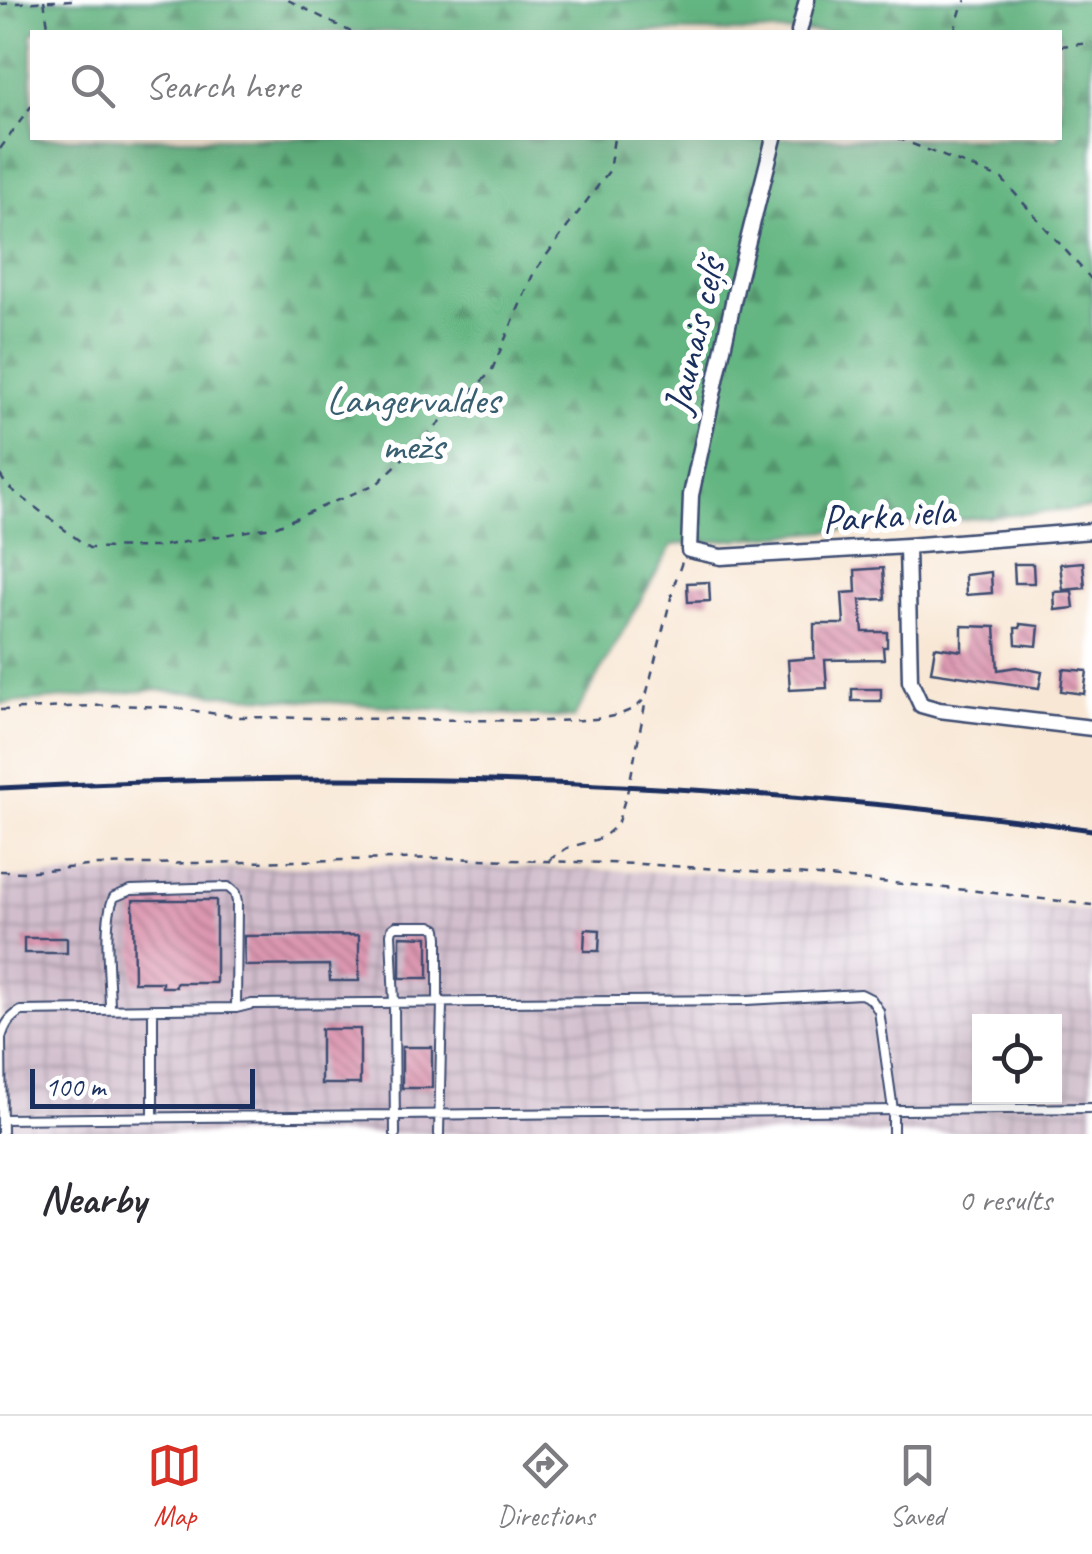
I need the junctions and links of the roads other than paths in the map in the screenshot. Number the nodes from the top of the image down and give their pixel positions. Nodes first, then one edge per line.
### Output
1 (807, 0) edge
2 (800, 30) edge
3 (774, 140) edge
4 (1092, 532) edge
5 (907, 546) junction
6 (689, 550) joint
7 (1092, 728) edge
8 (394, 1002) junction
9 (442, 1003) junction
10 (236, 1008) junction
11 (110, 1009) junction
12 (153, 1009) junction
13 (1092, 1108) edge
14 (893, 1110) junction
15 (394, 1114) junction
16 (439, 1115) junction
17 (152, 1117) junction
18 (2, 1119) edge
19 (2, 1134) edge
20 (395, 1134) edge
21 (439, 1134) edge
22 (893, 1134) edge

1 - 2 street
3 - 6 street, Jaunais ceļš
4 - 5 street, Parka iela
5 - 6 street, Parka iela
5 - 7 street
8 - 9 lane
8 - 9 lane
8 - 10 lane
8 - 15 lane
9 - 14 lane
9 - 16 lane
10 - 11 lane
10 - 12 lane
11 - 12 lane
11 - 18 lane
12 - 17 lane
13 - 14 lane
14 - 16 lane
14 - 22 lane
15 - 16 lane
15 - 17 lane
15 - 20 lane
16 - 21 lane
17 - 18 lane
18 - 19 lane

